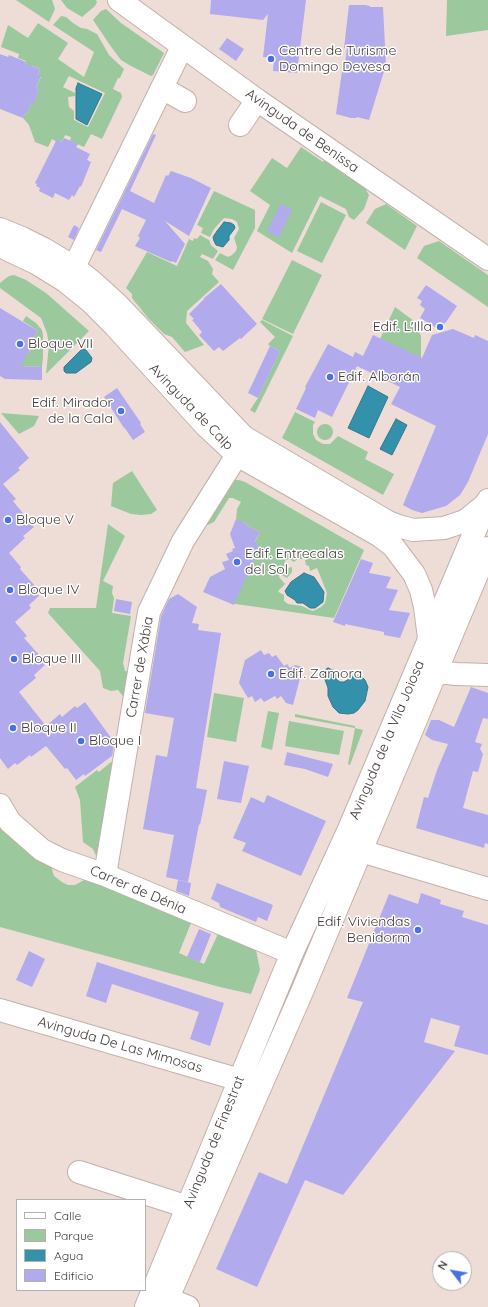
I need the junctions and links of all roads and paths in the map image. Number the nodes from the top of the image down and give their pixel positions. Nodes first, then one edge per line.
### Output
1 (119, 0) edge
2 (182, 47) junction
3 (162, 88) junction
4 (257, 100) junction
5 (185, 101) dead end
6 (240, 125) dead end
7 (0, 229) edge
8 (9, 251) edge
9 (488, 259) edge
10 (74, 267) junction
11 (237, 455) junction
12 (487, 502) edge
13 (488, 548) edge
14 (429, 638) junction
15 (437, 672) junction
16 (488, 675) edge
17 (0, 805) edge
18 (355, 843) junction
19 (104, 875) junction
20 (488, 889) edge
21 (292, 953) junction
22 (302, 991) joint
23 (2, 1016) edge
24 (240, 1080) junction
25 (79, 1172) dead end
26 (188, 1207) junction
27 (162, 1270) junction
28 (161, 1304) edge
29 (138, 1307) edge
30 (146, 1307) edge
31 (188, 1307) edge

1 - 2 street, Avinguda de Benissa
2 - 3 street
2 - 4 street, Avinguda de Benissa
3 - 5 street
3 - 10 street
4 - 6 street
4 - 9 street, Avinguda de Benissa
7 - 8 street, Avinguda de Calp
8 - 10 street, Avinguda de Calp
8 - 11 street, Avinguda de Calp
10 - 12 street, Avinguda de Calp
11 - 14 street, Avinguda de Calp
11 - 19 street, Carrer de Xàbia
12 - 14 street, Avinguda de la Vila Joiosa
13 - 15 street, Avinguda de la Vila Joiosa
14 - 18 street, Avinguda de la Vila Joiosa
15 - 16 street
15 - 18 street, Avinguda de la Vila Joiosa
17 - 19 street, Carrer de Dénia
18 - 20 street
18 - 21 street
18 - 22 street, Avinguda de la Vila Joiosa
19 - 21 street, Carrer de Dénia
21 - 24 street, Avinguda de Finestrat
22 - 28 street, Avinguda de Finestrat
23 - 24 street, Avinguda De Las Mimosas
24 - 26 street, Avinguda de Finestrat
25 - 26 street
26 - 27 street, Avinguda de Finestrat
27 - 28 street
27 - 29 street
27 - 30 street, Avinguda de Finestrat
28 - 31 street

